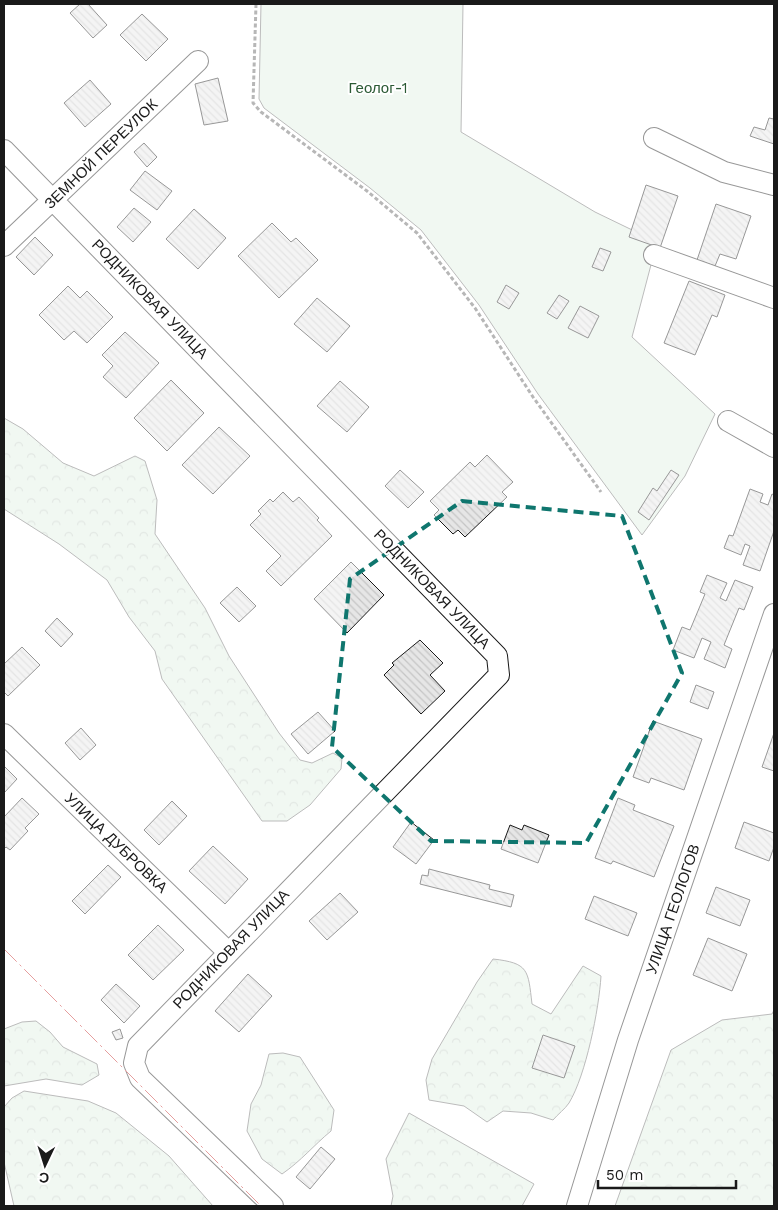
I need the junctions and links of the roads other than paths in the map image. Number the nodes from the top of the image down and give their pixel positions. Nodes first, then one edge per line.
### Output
1 (198, 61) dead end
2 (654, 138) dead end
3 (4, 150) edge
4 (774, 185) edge
5 (53, 199) junction
6 (4, 246) edge
7 (654, 255) dead end
8 (774, 298) edge
9 (728, 421) dead end
10 (774, 447) edge
11 (774, 614) edge
12 (4, 734) edge
13 (228, 952) junction
14 (273, 1206) edge
15 (577, 1206) edge

1 - 5 street, ЗЕМНОЙ ПЕРЕУЛОК
2 - 4 street
3 - 5 street, РОДНИКОВАЯ УЛИЦА
5 - 6 street, ЗЕМНОЙ ПЕРЕУЛОК
5 - 13 street, РОДНИКОВАЯ УЛИЦА
7 - 8 street
9 - 10 street
11 - 15 street, УЛИЦА ГЕОЛОГОВ
12 - 13 street, УЛИЦА ДУБРОВКА
13 - 14 street, РОДНИКОВАЯ УЛИЦА

